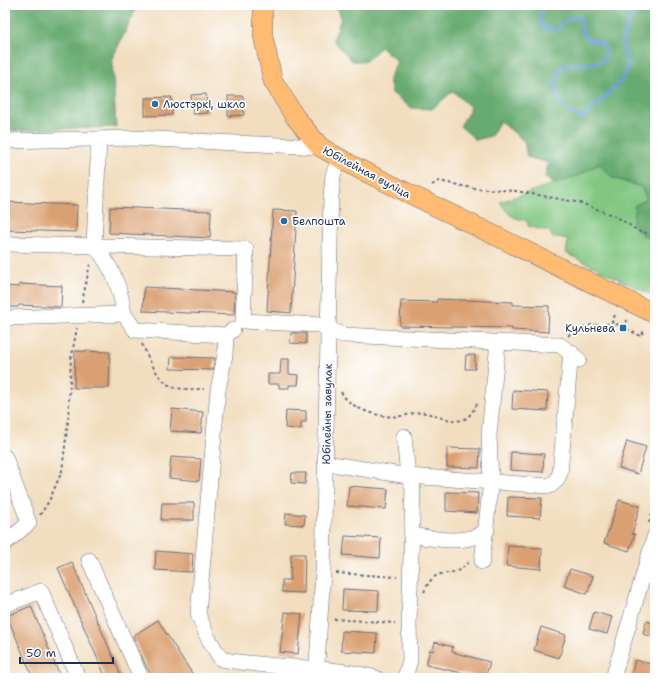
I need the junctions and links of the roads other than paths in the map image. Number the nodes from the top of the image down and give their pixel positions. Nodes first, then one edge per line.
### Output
1 (263, 5) edge
2 (99, 139) junction
3 (5, 141) edge
4 (320, 147) junction
5 (339, 159) junction
6 (5, 244) edge
7 (94, 245) junction
8 (124, 314) junction
9 (5, 318) edge
10 (243, 321) junction
11 (650, 321) edge
12 (328, 328) junction
13 (226, 335) junction
14 (498, 342) junction
15 (404, 436) dead end
16 (5, 457) edge
17 (326, 463) junction
18 (408, 476) junction
19 (491, 481) junction
20 (487, 530) junction
21 (412, 535) junction
22 (655, 535) edge
23 (5, 543) edge
24 (89, 560) dead end
25 (476, 561) road end
26 (5, 605) edge
27 (317, 674) edge
28 (78, 678) edge
29 (141, 678) edge
30 (376, 678) edge
31 (405, 678) edge
32 (613, 678) edge

1 - 4 main road
2 - 3 street, Юбілейная вуліца
2 - 4 street, Юбілейная вуліца
2 - 7 street
4 - 5 main road, Юбілейная вуліца
5 - 11 main road, Юбілейная вуліца
5 - 12 street, Юбілейны завулак
6 - 7 street
7 - 8 street
7 - 10 street
8 - 9 street
8 - 13 street
10 - 12 street
10 - 13 street
12 - 14 street
12 - 17 street, Юбілейны завулак
13 - 27 street
14 - 19 street
14 - 19 street
15 - 18 street
16 - 23 street
17 - 18 street
17 - 27 street, Юбілейны завулак
18 - 19 street
18 - 21 street
19 - 20 street
20 - 21 street
20 - 25 street
21 - 31 street
22 - 32 street
24 - 29 street
26 - 28 street
27 - 30 street

